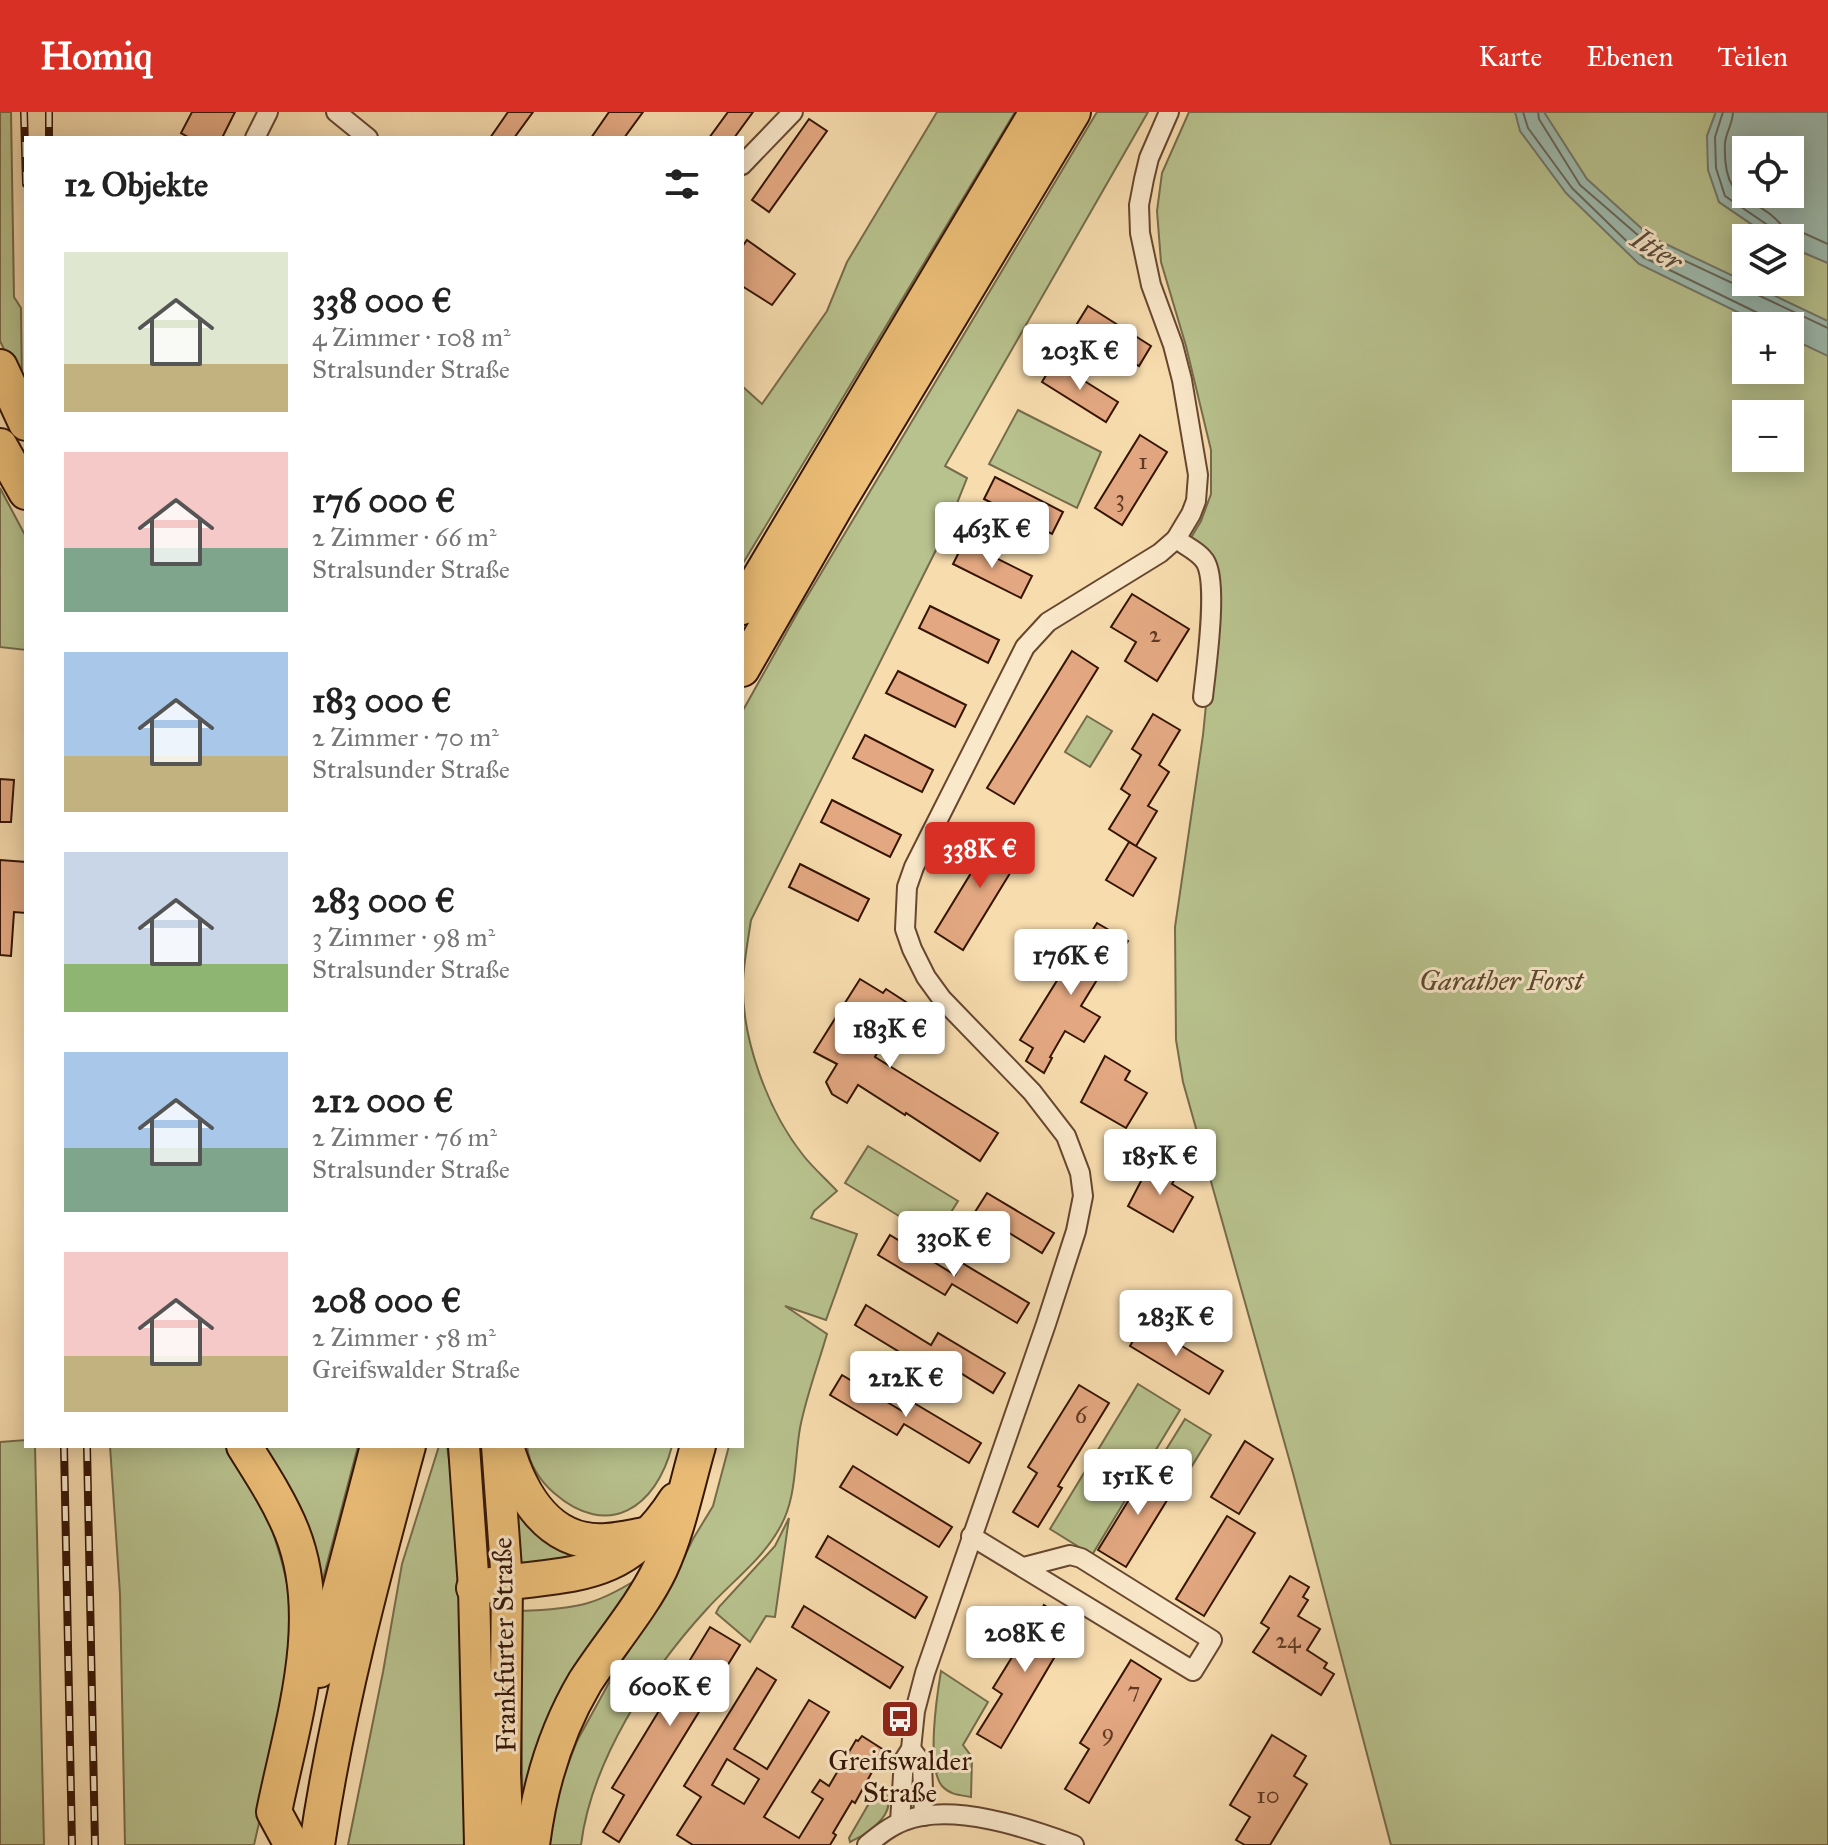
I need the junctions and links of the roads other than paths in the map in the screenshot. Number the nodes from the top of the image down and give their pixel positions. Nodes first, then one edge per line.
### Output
1 (268, 112) edge
2 (336, 112) edge
3 (793, 112) edge
4 (1037, 112) edge
5 (1073, 112) edge
6 (1169, 112) edge
7 (256, 136) edge
8 (366, 136) edge
9 (744, 163) edge
10 (0, 367) edge
11 (24, 419) edge
12 (0, 446) edge
13 (24, 488) edge
14 (1176, 539) junction
15 (744, 604) edge
16 (744, 666) edge
17 (1203, 697) dead end
18 (245, 1448) edge
19 (377, 1448) edge
20 (407, 1448) edge
21 (422, 1448) edge
22 (464, 1448) edge
23 (497, 1448) edge
24 (507, 1448) edge
25 (697, 1448) edge
26 (399, 1481) junction
27 (664, 1530) junction
28 (971, 1536) junction
29 (1024, 1567) junction
30 (474, 1588) junction
31 (507, 1592) junction
32 (911, 1749) junction
33 (924, 1816) junction
34 (900, 1822) junction
35 (296, 1842) edge
36 (480, 1845) edge
37 (508, 1845) edge
38 (532, 1845) edge
39 (867, 1845) edge
40 (1074, 1845) edge

1 - 7 street
2 - 8 street
3 - 9 street
4 - 15 highway
5 - 16 highway
6 - 14 street
10 - 11 highway
12 - 13 highway
14 - 17 street
14 - 28 street
18 - 35 highway
19 - 35 highway
20 - 26 highway
21 - 26 highway
22 - 30 main road, Frankfurter Straße
23 - 31 main road, Frankfurter Straße
24 - 27 highway
25 - 27 highway
26 - 35 highway
27 - 31 highway
27 - 38 highway
28 - 29 street
28 - 32 street
29 - 29 street
30 - 31 highway
30 - 36 main road, Frankfurter Straße
31 - 37 main road, Frankfurter Straße
32 - 33 street
32 - 34 street
33 - 34 street
33 - 40 street
34 - 39 street

